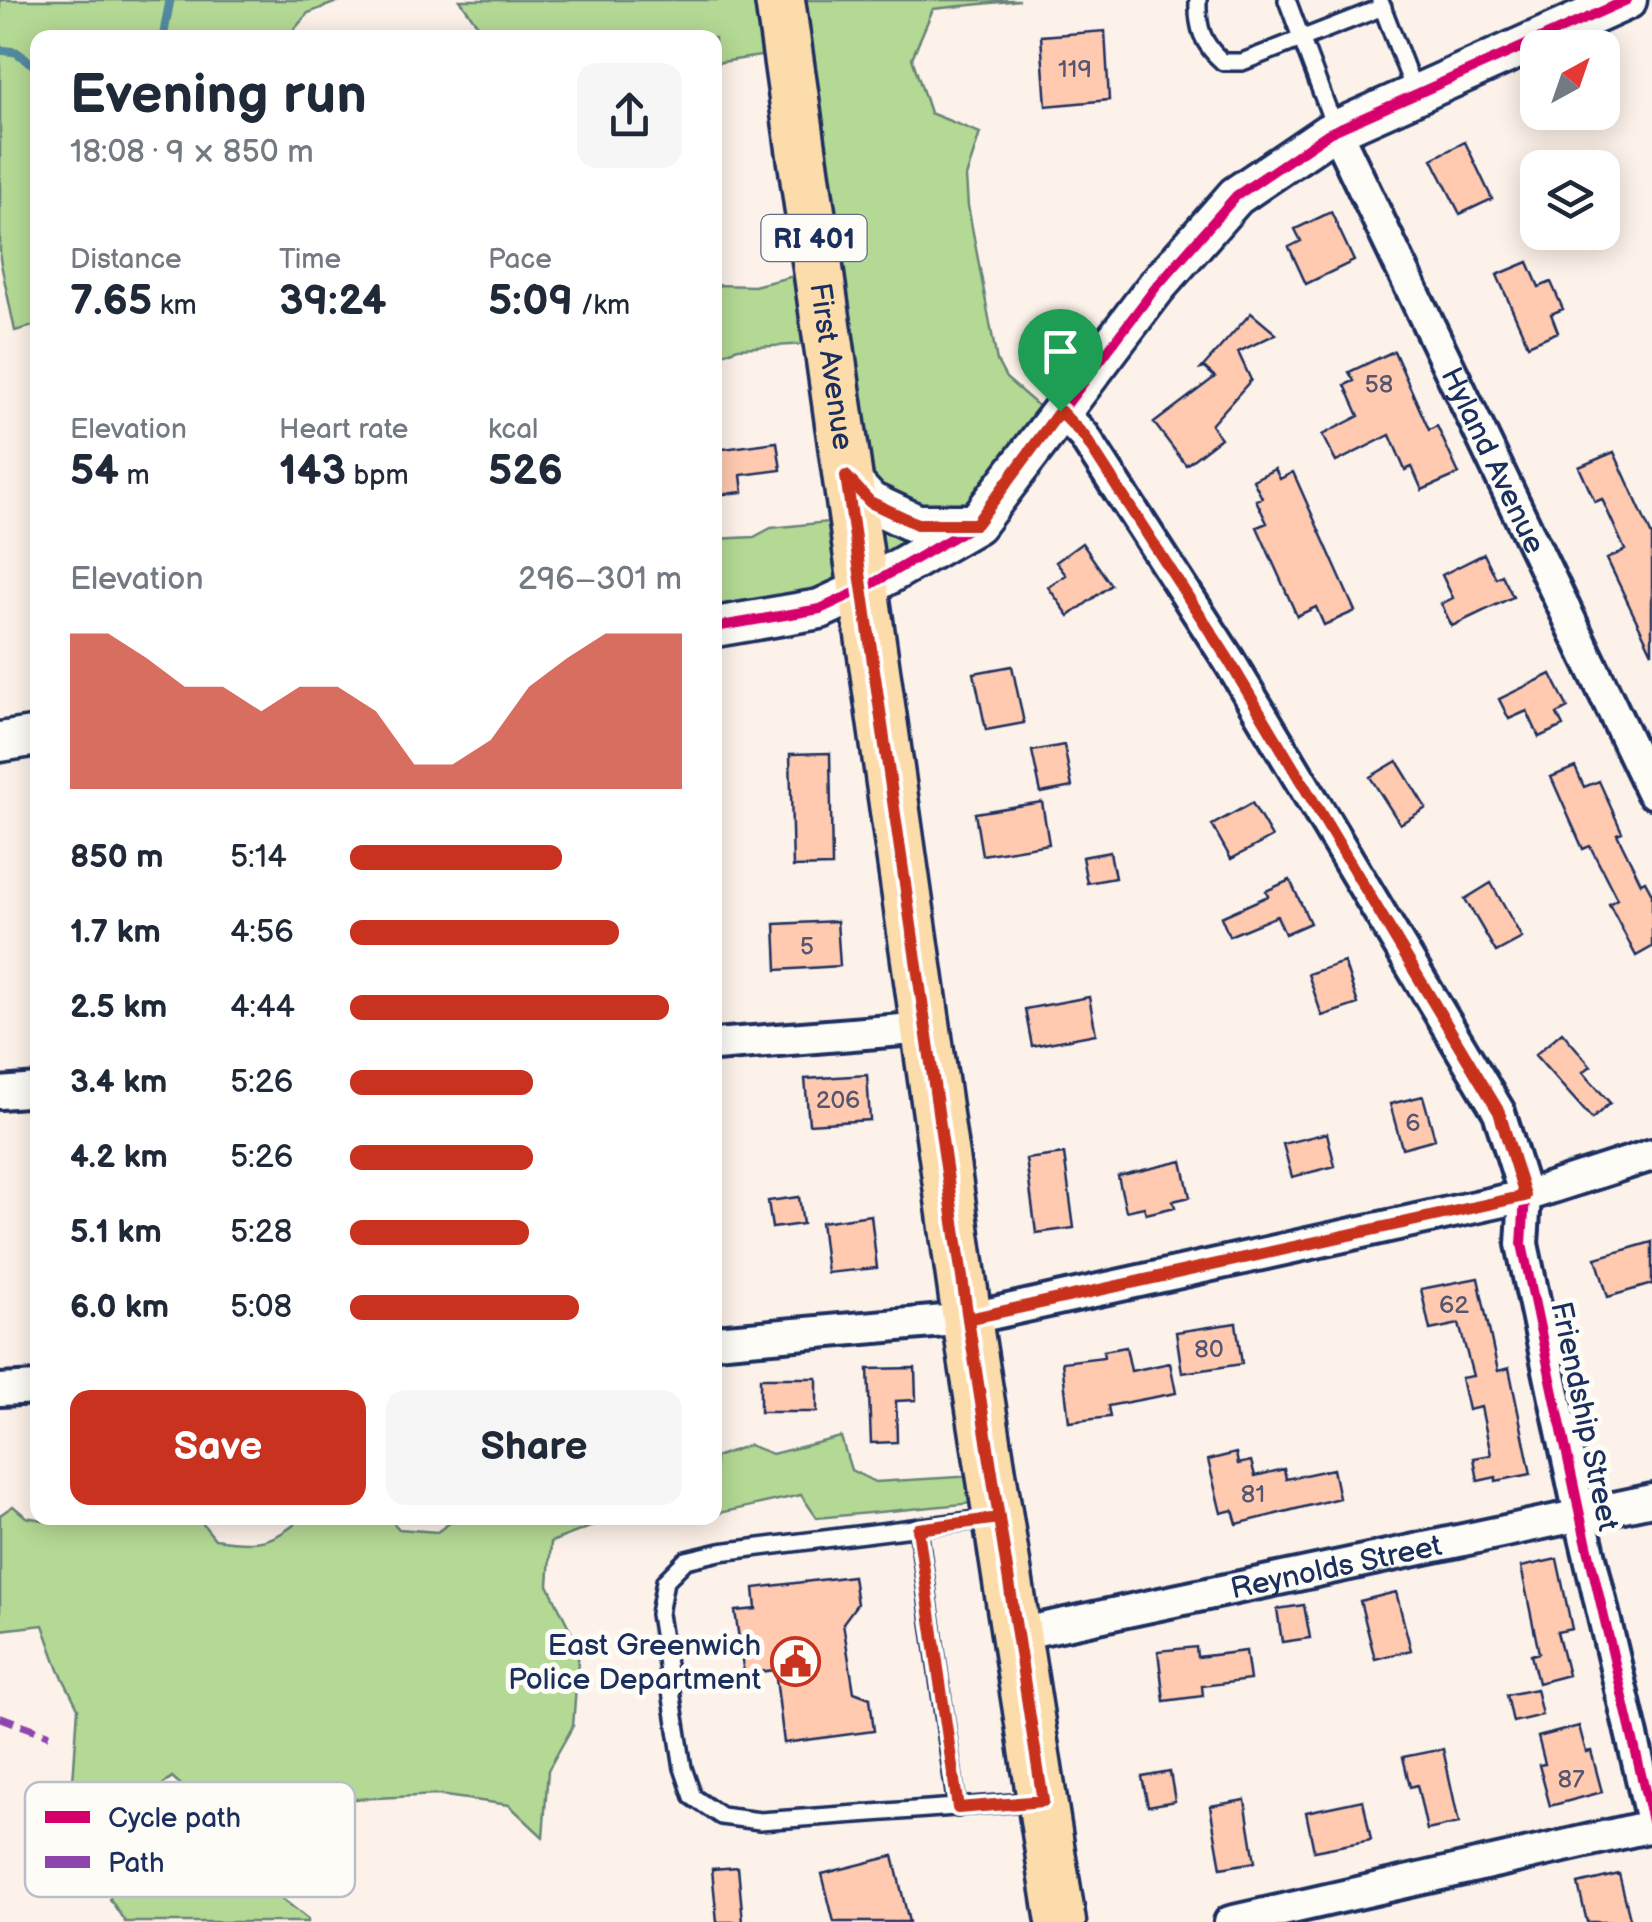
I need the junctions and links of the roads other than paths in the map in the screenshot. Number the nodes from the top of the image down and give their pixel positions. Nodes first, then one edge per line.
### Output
1 (780, 0) edge
2 (1198, 0) edge
3 (1287, 0) edge
4 (1628, 0) edge
5 (1381, 4) edge
6 (1301, 38) junction
7 (1416, 95) junction
8 (1336, 131) junction
9 (1060, 411) junction
10 (846, 476) junction
11 (976, 524) junction
12 (862, 589) junction
13 (722, 625) edge
14 (30, 737) edge
15 (0, 742) edge
16 (1652, 792) edge
17 (926, 1028) junction
18 (722, 1044) edge
19 (30, 1091) edge
20 (0, 1093) edge
21 (1652, 1155) edge
22 (1525, 1196) junction
23 (968, 1319) junction
24 (722, 1340) edge
25 (30, 1388) edge
26 (0, 1390) edge
27 (1652, 1500) edge
28 (1580, 1515) junction
29 (999, 1518) junction
30 (918, 1529) junction
31 (1018, 1634) junction
32 (1043, 1801) junction
33 (958, 1808) junction
34 (1652, 1824) edge
35 (1061, 1922) edge
36 (1230, 1922) edge

1 - 10 main road, First Avenue / RI 401
2 - 6 lane
3 - 6 lane
4 - 7 street
5 - 6 lane
5 - 7 lane
6 - 8 lane
7 - 8 street
8 - 9 street
8 - 16 street, Hyland Avenue
9 - 11 street
9 - 22 street
10 - 11 street
10 - 12 main road, First Avenue / RI 401
11 - 12 street
12 - 13 street
12 - 17 main road, First Avenue / RI 401
14 - 15 street
17 - 18 street
17 - 23 main road, First Avenue / RI 401
19 - 20 street
21 - 22 street
22 - 23 street
22 - 28 street, Friendship Street
23 - 24 street
23 - 29 main road, First Avenue / RI 401
25 - 26 street
27 - 28 street, Reynolds Street
28 - 31 street, Reynolds Street
28 - 34 street, Friendship Street
29 - 30 lane
29 - 31 main road, First Avenue / RI 401
30 - 33 lane
30 - 33 lane
31 - 32 main road, First Avenue / RI 401
32 - 33 lane
32 - 35 main road, First Avenue / RI 401
34 - 36 street

